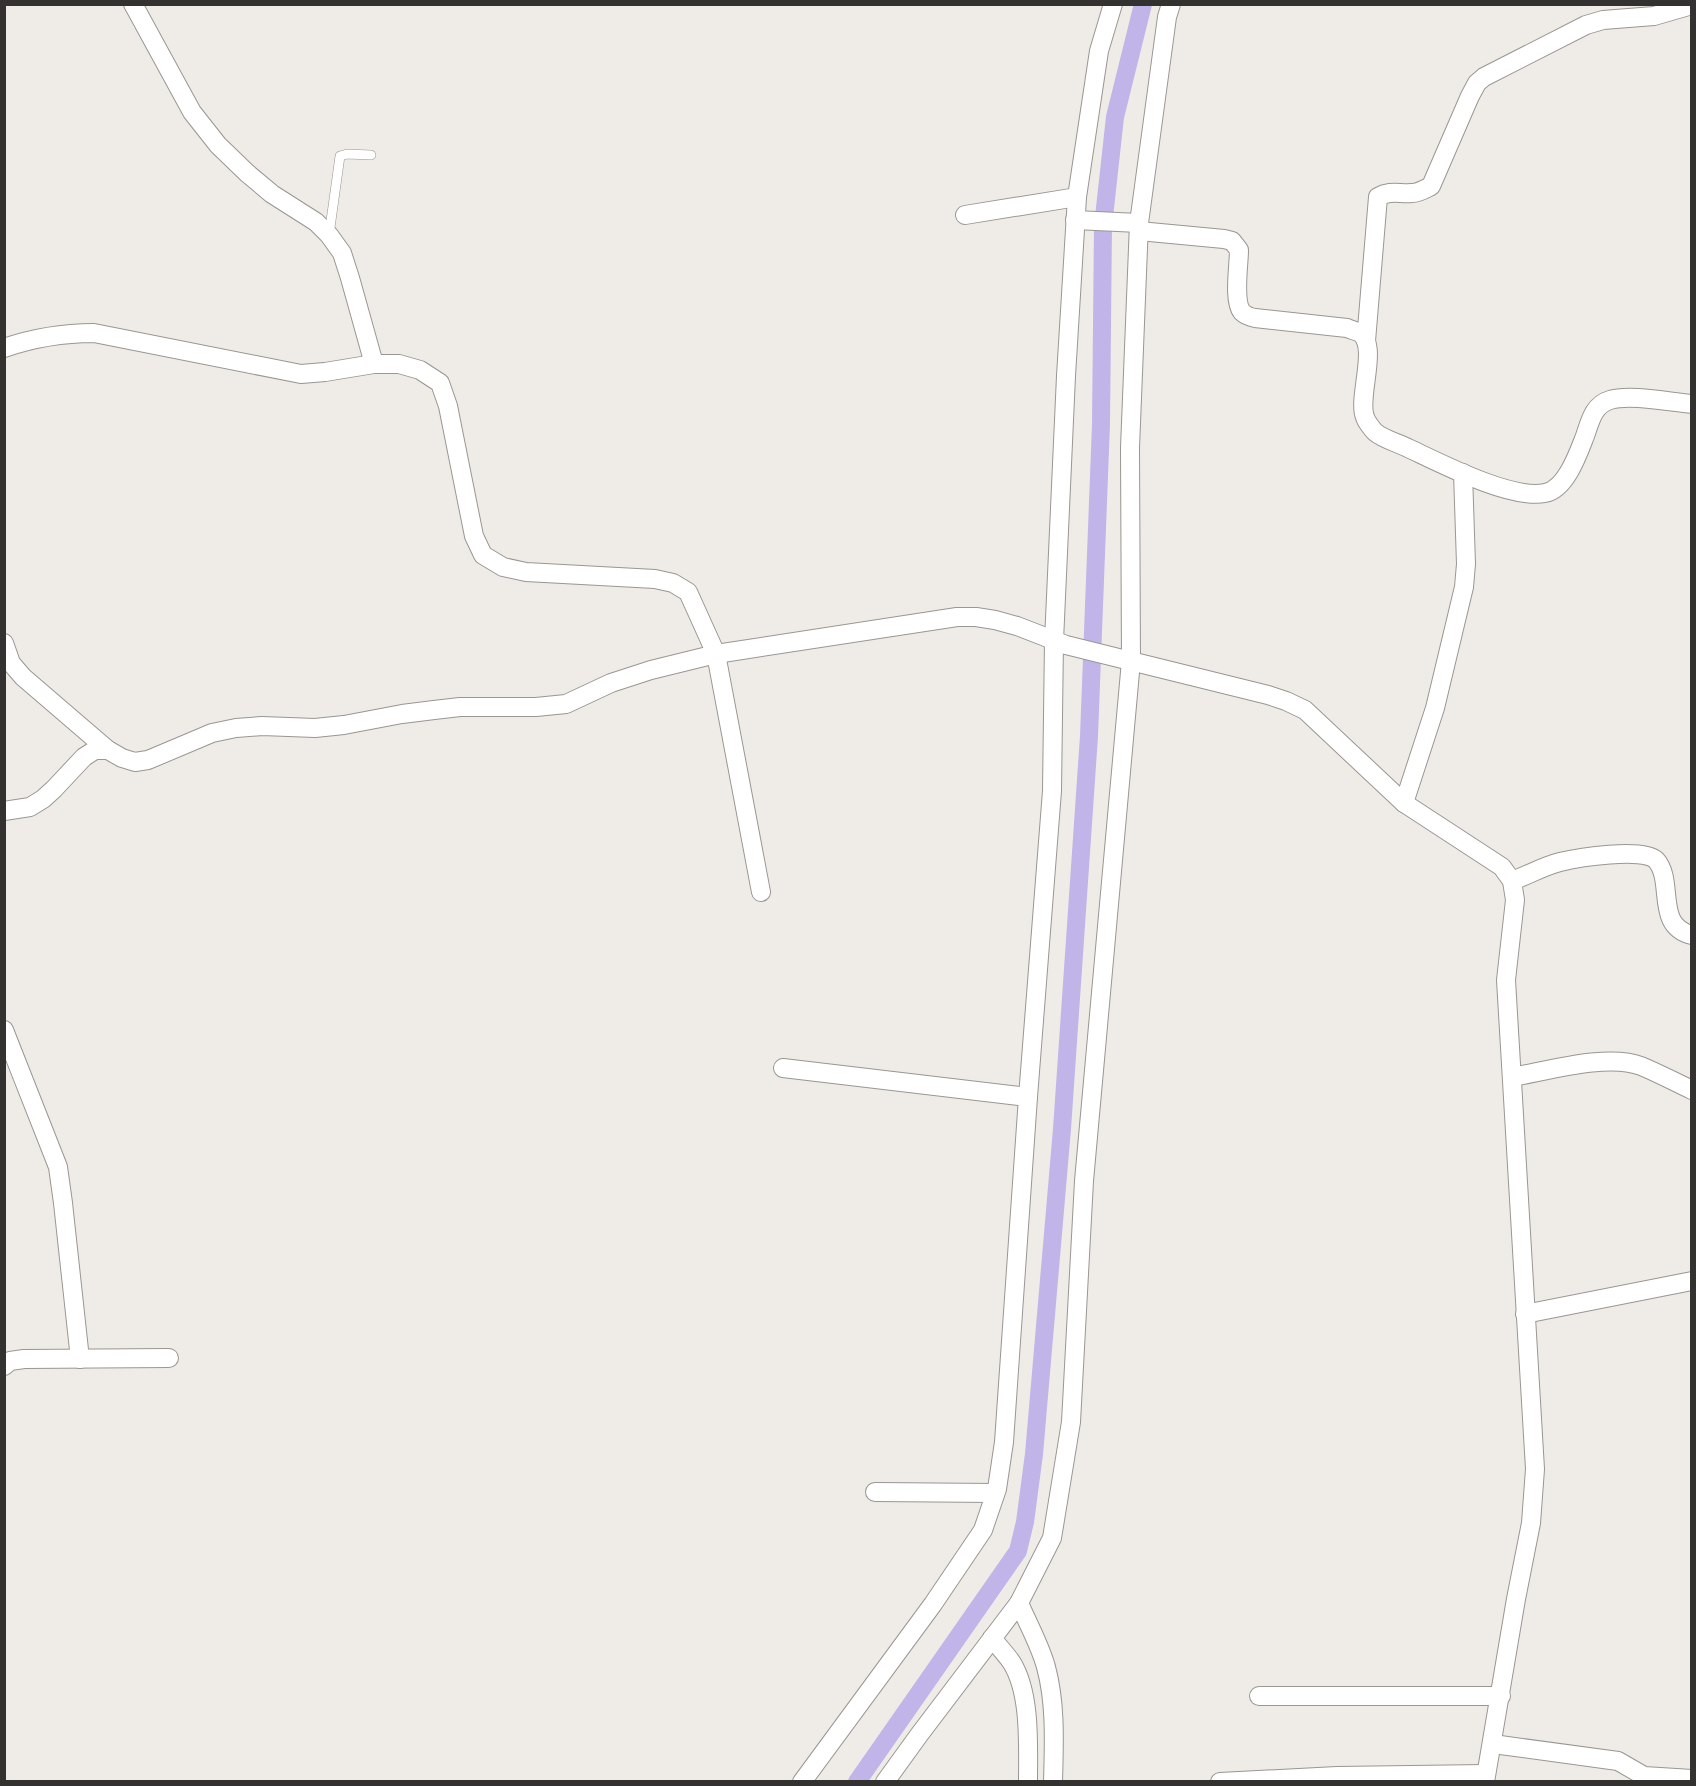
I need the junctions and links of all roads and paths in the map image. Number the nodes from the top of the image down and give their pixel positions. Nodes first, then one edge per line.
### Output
1 (133, 4) edge
2 (1113, 4) edge
3 (1171, 4) edge
4 (1692, 5) edge
5 (371, 155) dead end
6 (1077, 197) junction
7 (965, 215) dead end
8 (1080, 221) junction
9 (1134, 225) junction
10 (329, 235) junction
11 (1366, 341) junction
12 (4, 348) edge
13 (374, 364) junction
14 (1692, 404) edge
15 (1463, 473) junction
16 (4, 643) edge
17 (1060, 643) junction
18 (716, 654) junction
19 (1123, 659) junction
20 (108, 750) junction
21 (1404, 803) junction
22 (4, 811) edge
23 (1512, 881) junction
24 (761, 892) dead end
25 (1692, 935) edge
26 (4, 1030) edge
27 (783, 1068) dead end
28 (1512, 1077) junction
29 (1692, 1090) edge
30 (1028, 1097) junction
31 (1692, 1281) edge
32 (1525, 1314) junction
33 (170, 1358) dead end
34 (80, 1359) junction
35 (4, 1366) edge
36 (875, 1492) dead end
37 (995, 1493) junction
38 (1019, 1603) junction
39 (992, 1638) junction
40 (1258, 1696) dead end
41 (1501, 1696) junction
42 (1493, 1744) junction
43 (1486, 1778) edge
44 (1375, 1779) edge
45 (1692, 1779) edge
46 (802, 1782) edge
47 (885, 1782) edge
48 (1028, 1782) edge
49 (1053, 1782) edge
50 (1220, 1782) edge

1 - 10 street
2 - 6 street
3 - 9 street
4 - 11 street
5 - 10 lane
6 - 7 street
6 - 8 street
8 - 9 street
8 - 17 street
9 - 11 street
9 - 19 street
10 - 13 street
11 - 15 street
12 - 13 street
13 - 18 street
14 - 15 street
15 - 21 street
16 - 20 street
17 - 18 street
17 - 19 street
17 - 30 street
18 - 20 street
18 - 24 street
19 - 21 street
19 - 38 street
20 - 22 street
21 - 23 street
23 - 25 street
23 - 28 street
26 - 34 street
27 - 30 street
28 - 29 street
28 - 32 street
30 - 37 street
31 - 32 street
32 - 41 street
33 - 34 street
34 - 35 street
36 - 37 street
37 - 46 street
38 - 39 street
38 - 49 street
39 - 47 street
39 - 48 street
40 - 41 street
41 - 42 street
42 - 43 street
42 - 45 street
43 - 44 street
44 - 50 street

